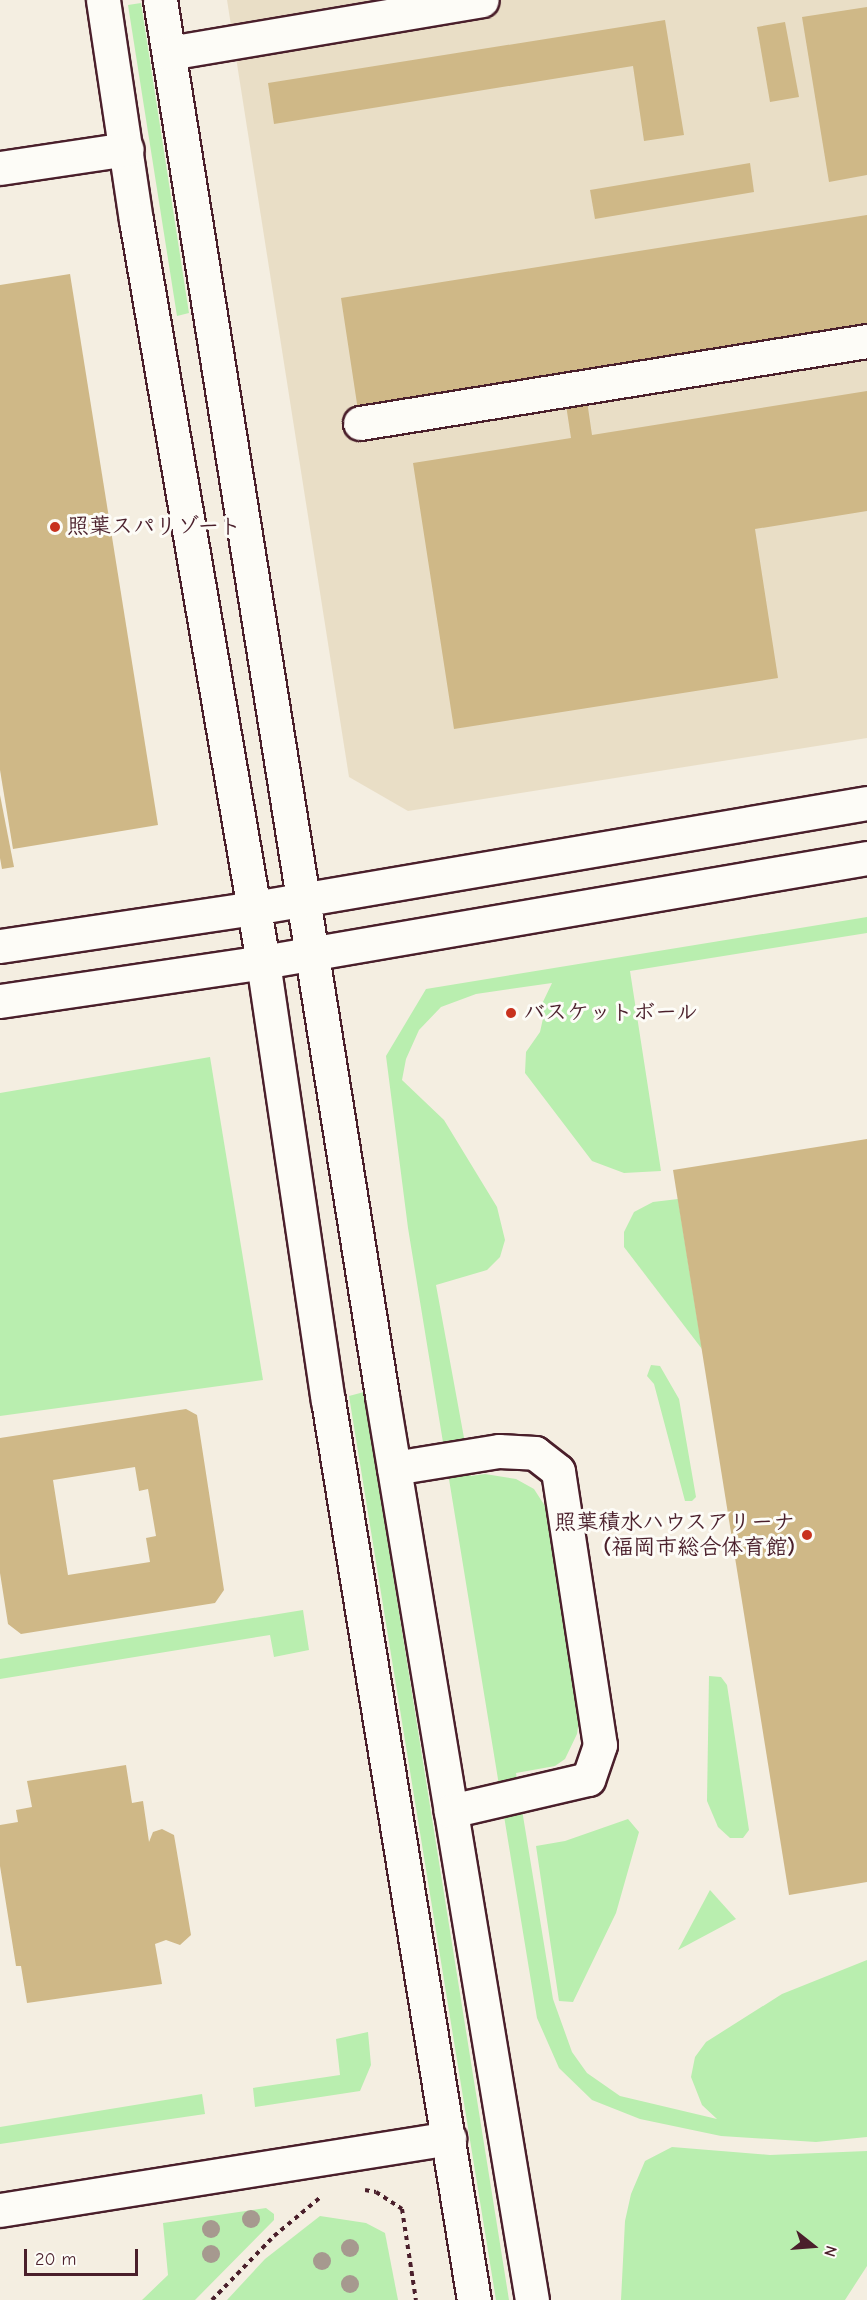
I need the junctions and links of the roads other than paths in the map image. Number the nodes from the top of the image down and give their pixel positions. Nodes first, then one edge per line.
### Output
1 (103, 0) edge
2 (160, 0) edge
3 (482, 0) edge
4 (169, 53) junction
5 (127, 149) junction
6 (0, 168) edge
7 (867, 341) edge
8 (360, 423) dead end
9 (867, 803) edge
10 (867, 858) edge
11 (303, 899) junction
12 (254, 908) junction
13 (0, 946) edge
14 (312, 954) junction
15 (263, 962) junction
16 (0, 1001) edge
17 (394, 1468) junction
18 (451, 1811) junction
19 (449, 2138) junction
20 (0, 2210) edge
21 (474, 2300) edge
22 (532, 2300) edge

1 - 5 street
2 - 4 street
3 - 4 street
4 - 11 street
5 - 6 street
5 - 12 street
7 - 8 street
9 - 11 street
10 - 14 street
11 - 12 street
11 - 14 street
12 - 13 street
12 - 15 street
14 - 15 street
14 - 17 street
15 - 16 street
15 - 19 street
17 - 18 street
17 - 18 street
18 - 22 street
19 - 20 street
19 - 21 street

